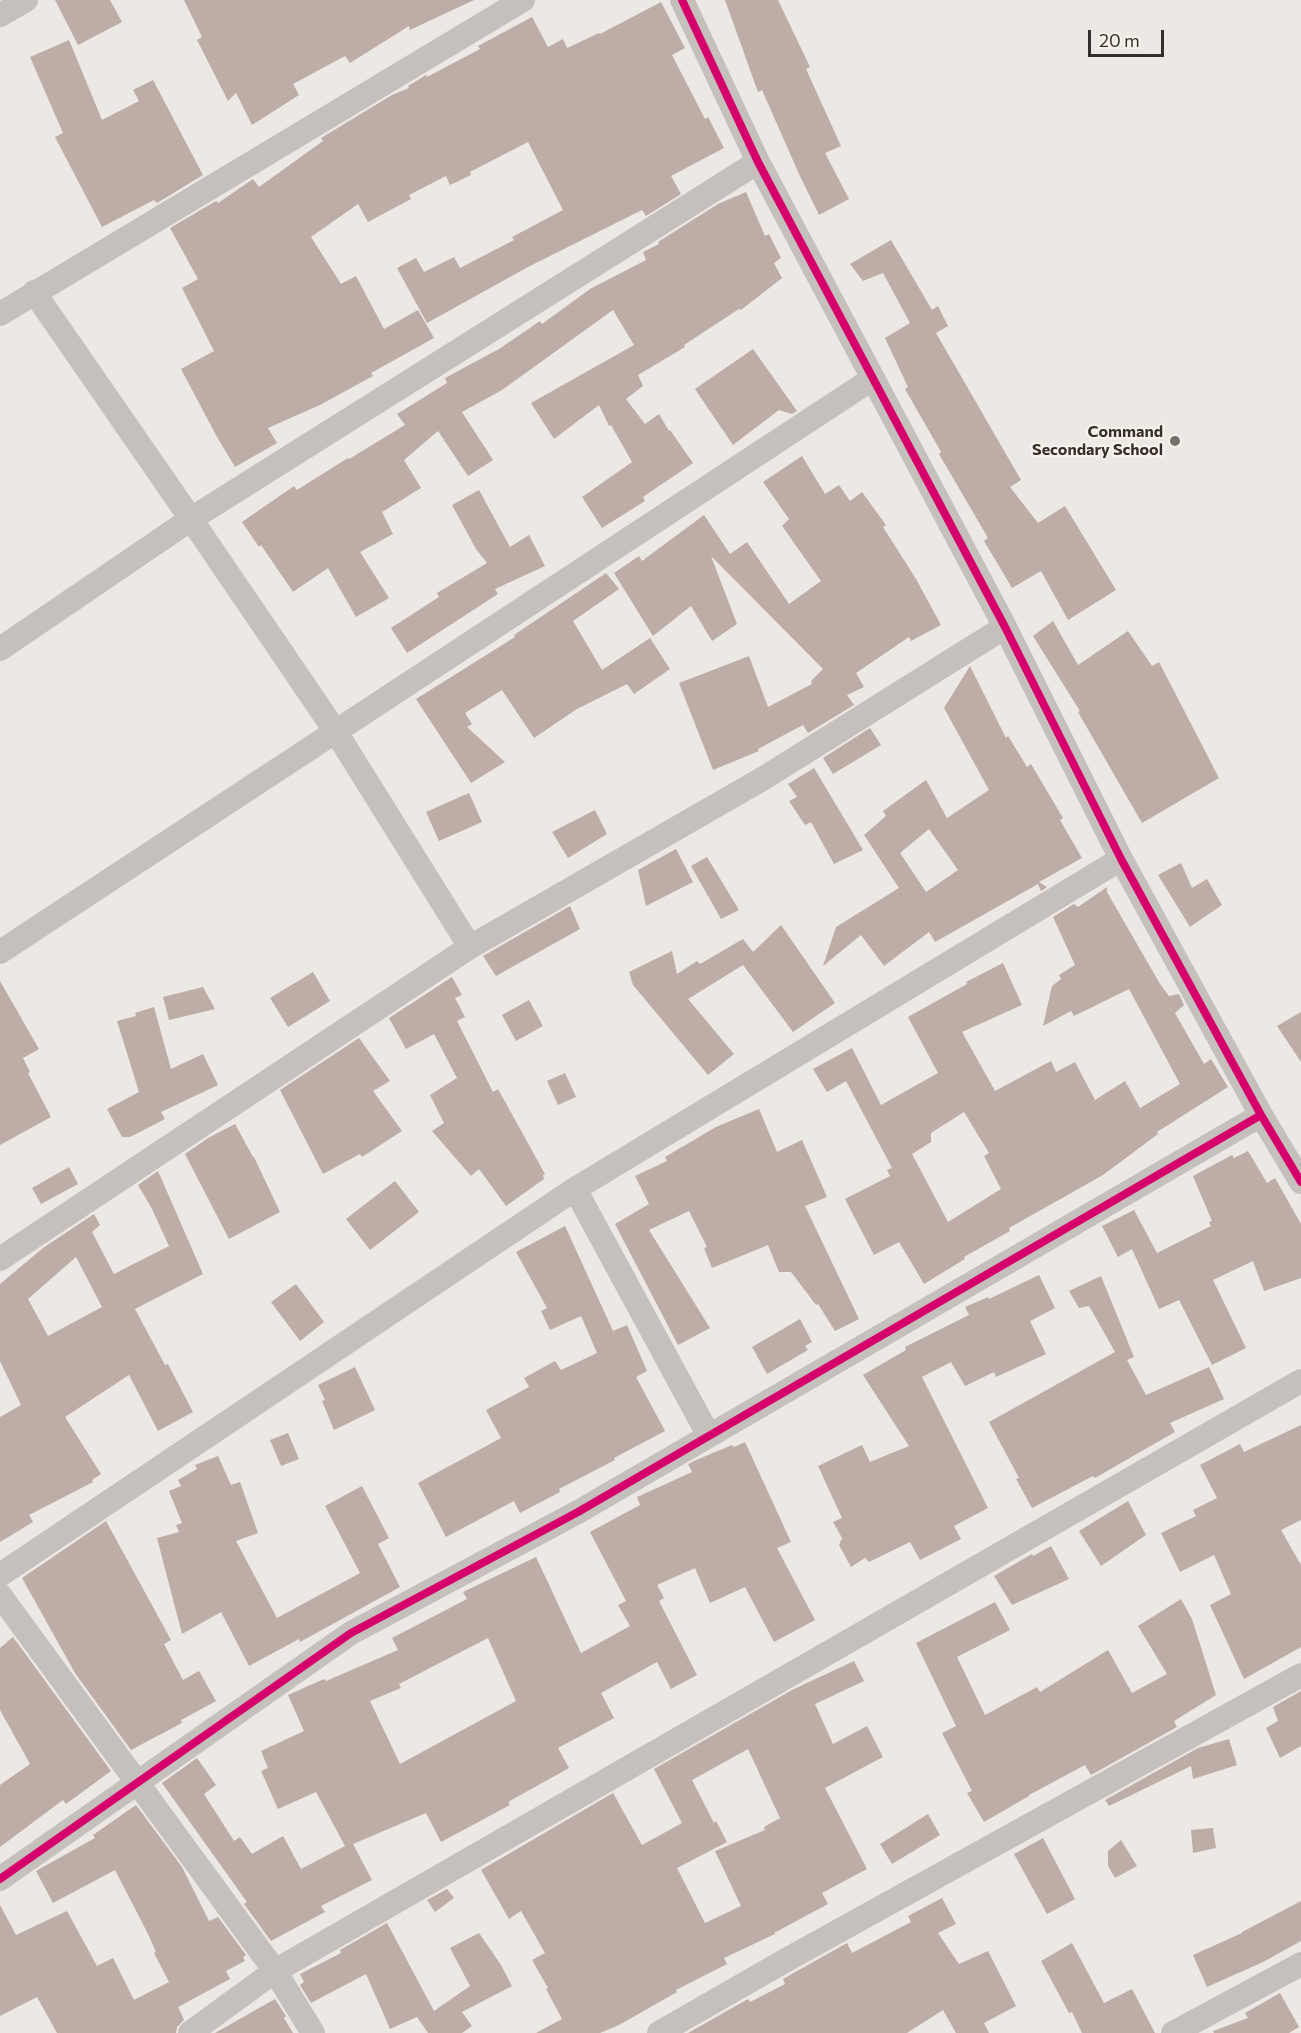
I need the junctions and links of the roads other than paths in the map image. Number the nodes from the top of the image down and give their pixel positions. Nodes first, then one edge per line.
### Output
1 (26, 0) edge
2 (523, 0) edge
3 (682, 0) edge
4 (0, 15) edge
5 (758, 162) junction
6 (34, 292) junction
7 (0, 314) edge
8 (872, 379) junction
9 (191, 519) junction
10 (1005, 627) junction
11 (0, 649) edge
12 (336, 732) junction
13 (1121, 858) junction
14 (470, 947) junction
15 (0, 951) edge
16 (1261, 1115) junction
17 (1301, 1182) edge
18 (575, 1189) junction
19 (0, 1259) edge
20 (1301, 1381) edge
21 (709, 1436) junction
22 (0, 1575) edge
23 (0, 1594) edge
24 (1301, 1675) edge
25 (136, 1782) junction
26 (0, 1879) edge
27 (1301, 1964) edge
28 (275, 1971) junction
29 (190, 2033) edge
30 (314, 2033) edge
31 (659, 2033) edge
32 (1173, 2033) edge

1 - 4 street
2 - 6 street
3 - 5 street
5 - 8 street
5 - 9 street
6 - 7 street
6 - 9 street
8 - 10 street
8 - 12 street
9 - 11 street
9 - 12 street
10 - 13 street
10 - 14 street
12 - 14 street
12 - 15 street
13 - 16 street
13 - 18 street
14 - 19 street
16 - 17 street
16 - 21 street
18 - 21 street
18 - 22 street
20 - 28 street
21 - 25 street
23 - 25 street
24 - 31 street
25 - 26 street
25 - 28 street
27 - 32 street
28 - 29 street
28 - 30 street

